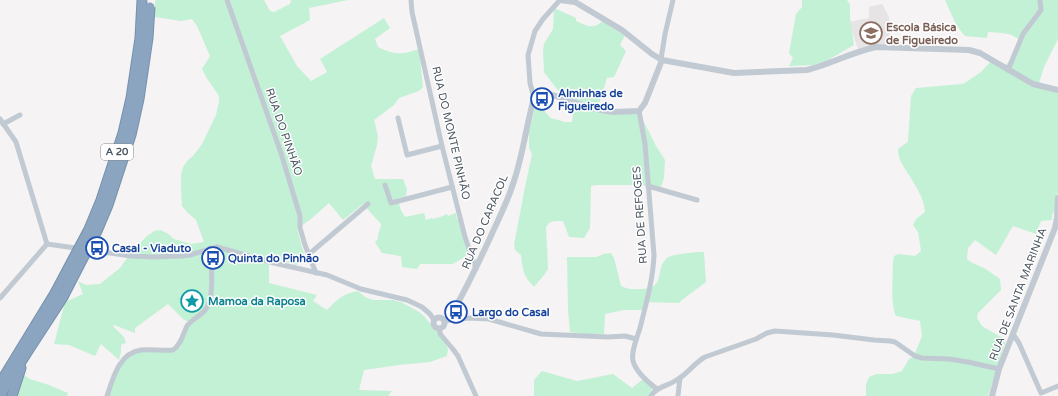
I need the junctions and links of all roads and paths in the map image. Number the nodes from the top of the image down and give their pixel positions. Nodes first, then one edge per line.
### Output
1 (142, 0) edge
2 (150, 0) edge
3 (227, 0) edge
4 (411, 0) edge
5 (560, 0) edge
6 (673, 0) edge
7 (1040, 0) edge
8 (661, 59) junction
9 (1008, 70) junction
10 (1058, 90) edge
11 (534, 98) junction
12 (639, 111) junction
13 (20, 115) dead end
14 (398, 118) dead end
15 (2, 122) edge
16 (442, 146) junction
17 (385, 185) dead end
18 (648, 186) junction
19 (452, 187) junction
20 (1058, 198) edge
21 (697, 200) dead end
22 (368, 204) dead end
23 (47, 244) junction
24 (210, 248) junction
25 (308, 255) junction
26 (476, 269) junction
27 (316, 272) junction
28 (59, 295) junction
29 (0, 298) edge
30 (434, 320) junction
31 (446, 321) junction
32 (438, 328) junction
33 (1013, 334) junction
34 (636, 339) junction
35 (26, 356) junction
36 (999, 369) junction
37 (680, 378) junction
38 (0, 383) edge
39 (1058, 386) edge
40 (657, 389) junction
41 (0, 396) edge
42 (12, 396) edge
43 (107, 396) edge
44 (476, 396) edge
45 (652, 396) edge
46 (678, 396) edge
47 (992, 396) edge

1 - 28 highway, A 20, bridge
2 - 28 highway, A 20, bridge
3 - 25 street, RUA DO PINHÃO
4 - 16 street, RUA DO MONTE PINHÃO
5 - 8 street
5 - 11 street
6 - 8 street
7 - 9 street
8 - 9 street
8 - 12 street
9 - 10 street
11 - 12 street
11 - 26 street, RUA DO CARACOL
12 - 18 street, RUA DE REFOGES
13 - 15 street
14 - 16 street
15 - 23 street
16 - 19 street, RUA DO MONTE PINHÃO
17 - 19 street
18 - 21 street
18 - 34 street, RUA DE REFOGES
19 - 26 street, RUA DO MONTE PINHÃO
20 - 33 street, RUA DE SANTA MARINHA
22 - 25 street
23 - 24 street
23 - 29 street
24 - 27 street
24 - 43 street
25 - 27 street, RUA DO PINHÃO
26 - 31 street, RUA DO CARACOL
27 - 30 street
28 - 35 highway, A 20
28 - 38 highway, A 20
30 - 31 street
30 - 32 street
31 - 32 street
31 - 34 street
32 - 44 street
33 - 36 street, RUA DE SANTA MARINHA
33 - 39 street
34 - 40 street, RUA DE REFOGES
35 - 41 highway, A 20
35 - 42 highway
36 - 37 street
36 - 47 street, RUA DE SANTA MARINHA
37 - 40 street
37 - 46 street
40 - 45 street

